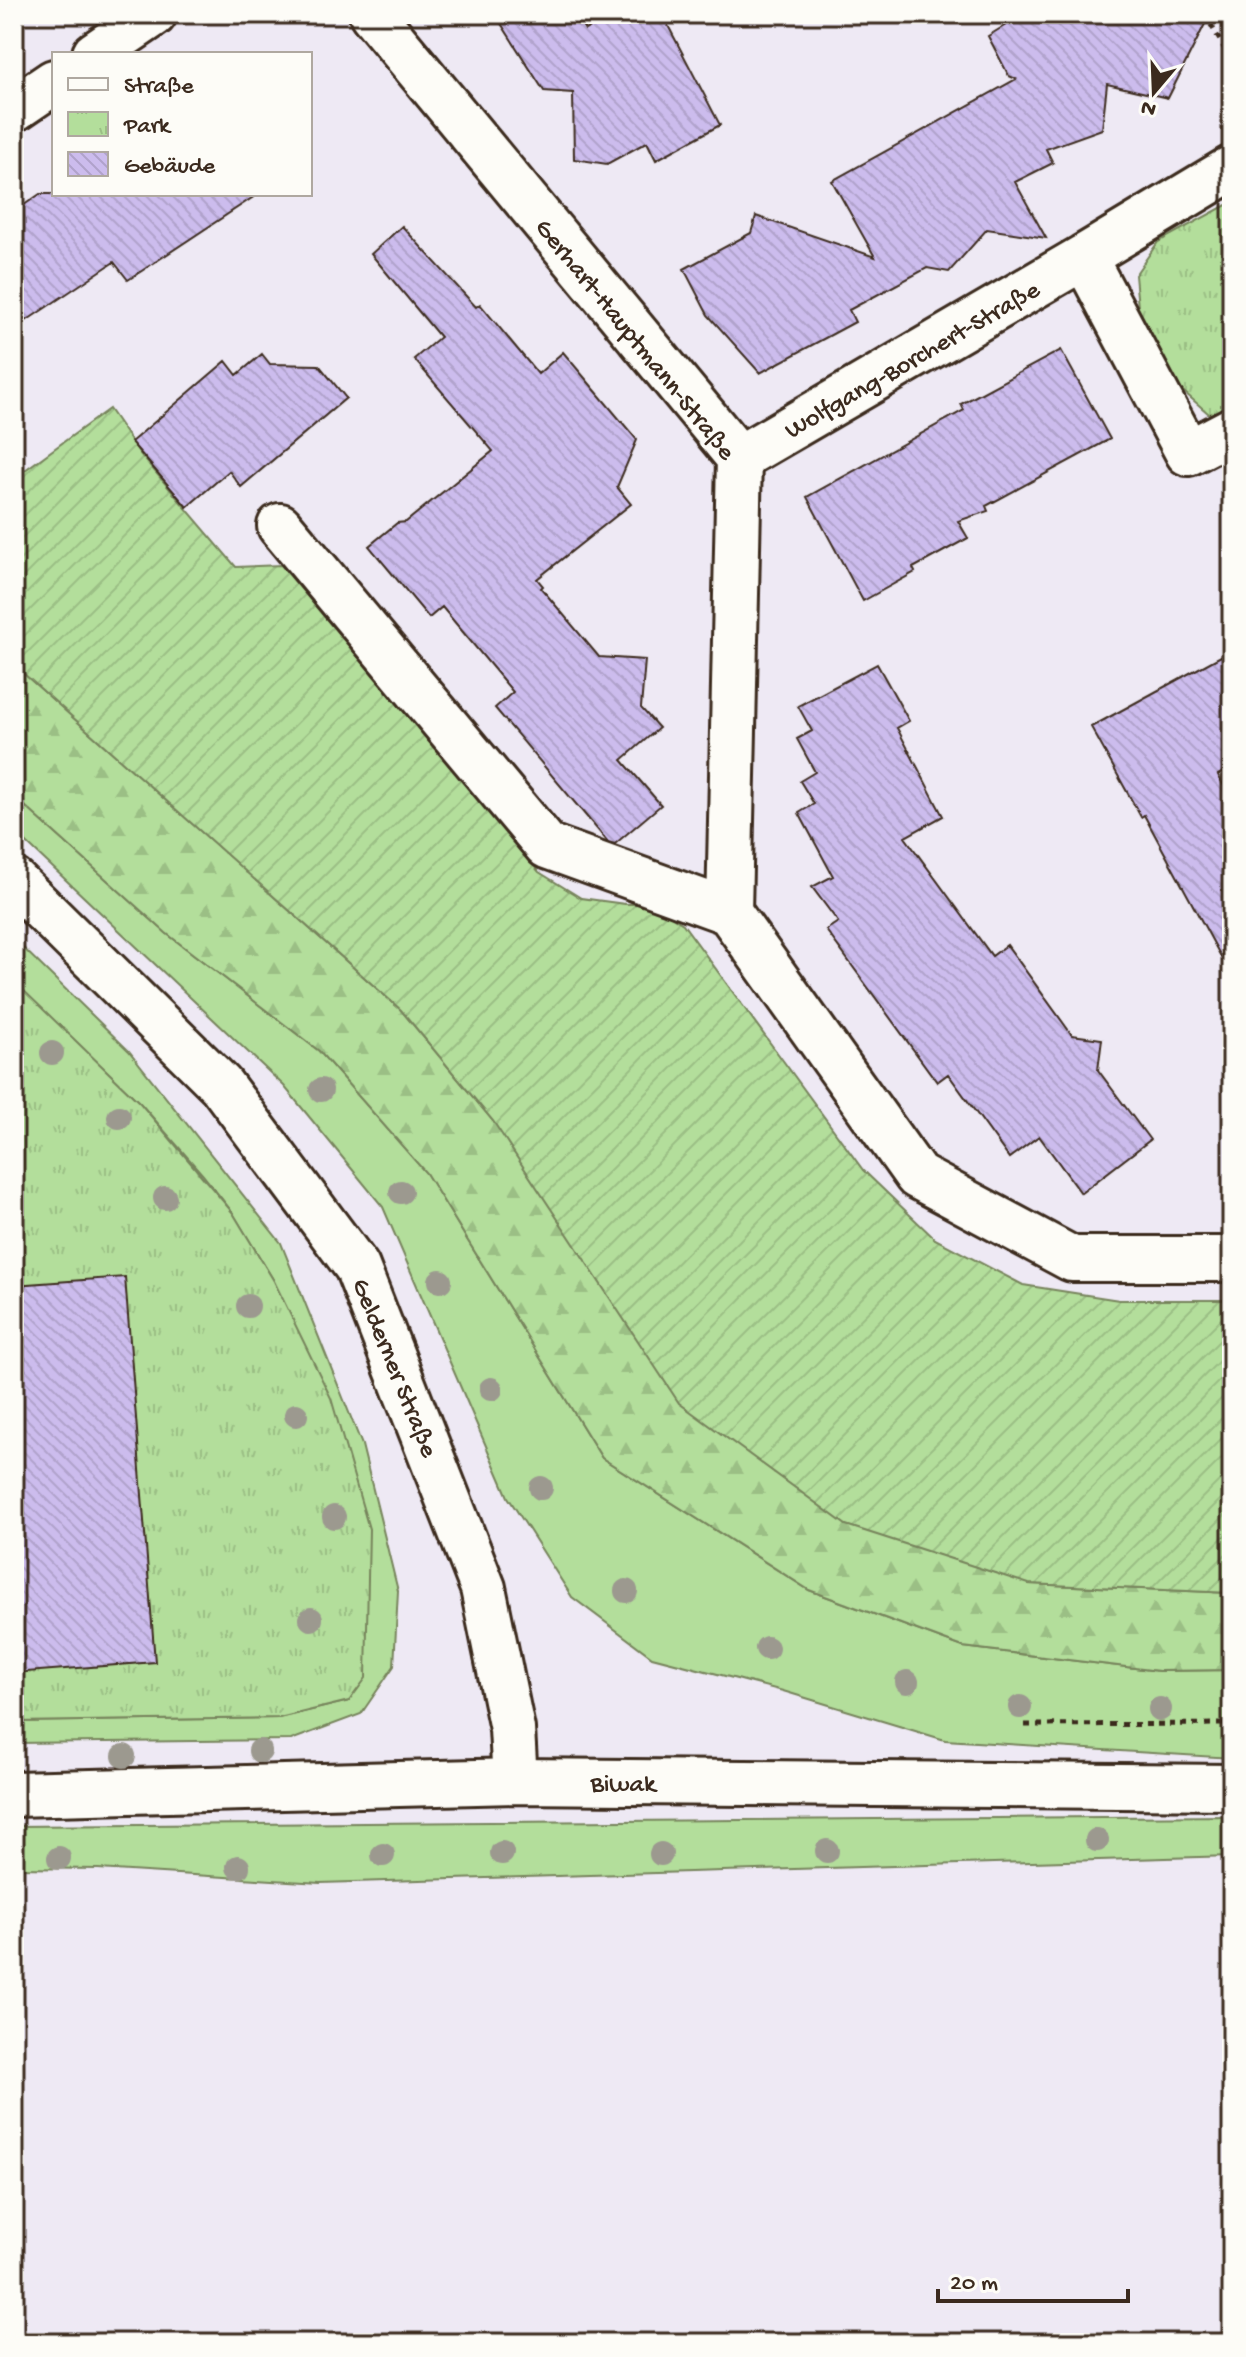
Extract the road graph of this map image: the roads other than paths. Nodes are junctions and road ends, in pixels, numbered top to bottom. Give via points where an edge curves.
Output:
1 (154, 14) edge
2 (372, 14) edge
3 (98, 52) edge
4 (52, 83) edge
5 (14, 109) edge
6 (1232, 168) edge
7 (1084, 257) junction
8 (1232, 430) edge
9 (739, 458) junction
10 (280, 526) dead end
11 (14, 881) edge
12 (729, 912) junction
13 (1232, 1259) edge
14 (515, 1781) junction
15 (1232, 1787) edge
16 (14, 1794) edge

1 - 3 street
2 - 9 street, Gerhart-Hauptmann-Straße
4 - 5 street
6 - 7 street, Wolfgang-Borchert-Straße
7 - 8 street via 1188,453
7 - 9 street, Wolfgang-Borchert-Straße
9 - 12 street, Gerhart-Hauptmann-Straße
10 - 12 street via 547,846
11 - 14 street, Gelderner Straße via 221,1085 357,1267 483,1588 512,1729
12 - 13 street via 917,1176 1072,1259
14 - 15 street, Biwak
14 - 16 street, Biwak

